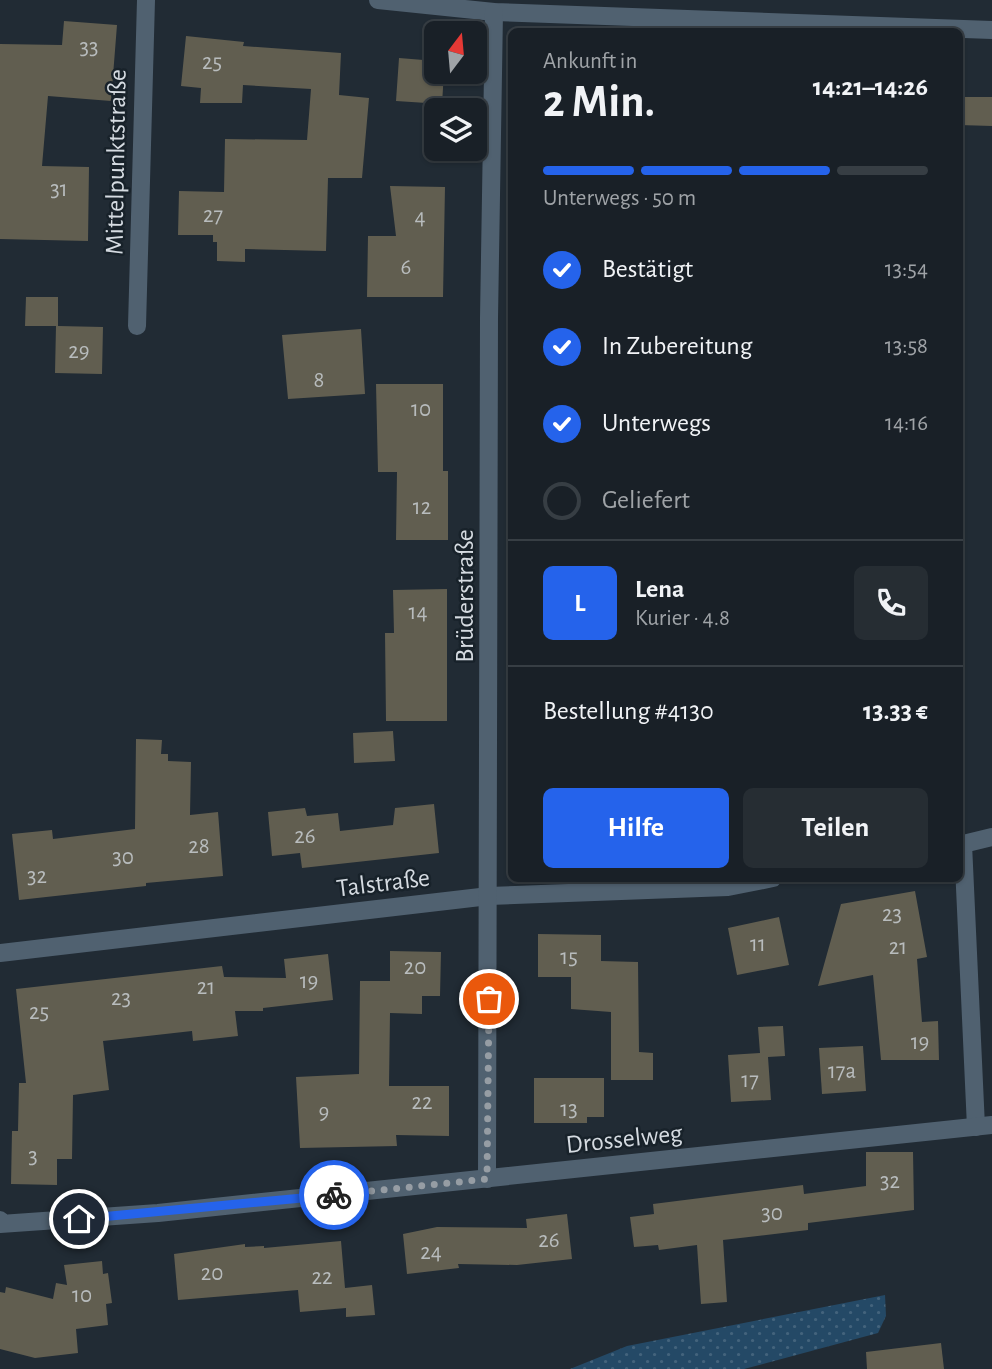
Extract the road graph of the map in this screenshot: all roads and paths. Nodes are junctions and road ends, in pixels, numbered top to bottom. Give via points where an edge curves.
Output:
1 (146, 0) edge
2 (378, 0) edge
3 (461, 4) edge
4 (494, 12) junction
5 (937, 28) edge
6 (963, 29) edge
7 (992, 30) edge
8 (137, 326) dead end
9 (992, 837) edge
10 (963, 844) edge
11 (963, 869) edge
12 (753, 882) edge
13 (489, 896) junction
14 (0, 953) edge
15 (984, 1126) edge
16 (487, 1179) junction
17 (0, 1220) edge

1 - 8 street, Mittelpunktstraße
2 - 3 street
3 - 4 street
4 - 5 street
4 - 13 street, Brüderstraße
6 - 7 street
9 - 10 street
11 - 15 street, Drosselweg
12 - 13 street, Talstraße via 729,887
13 - 14 street, Talstraße
13 - 16 street, Brüderstraße
15 - 16 street, Drosselweg
16 - 17 street, Drosselweg via 158,1213 0,1224

